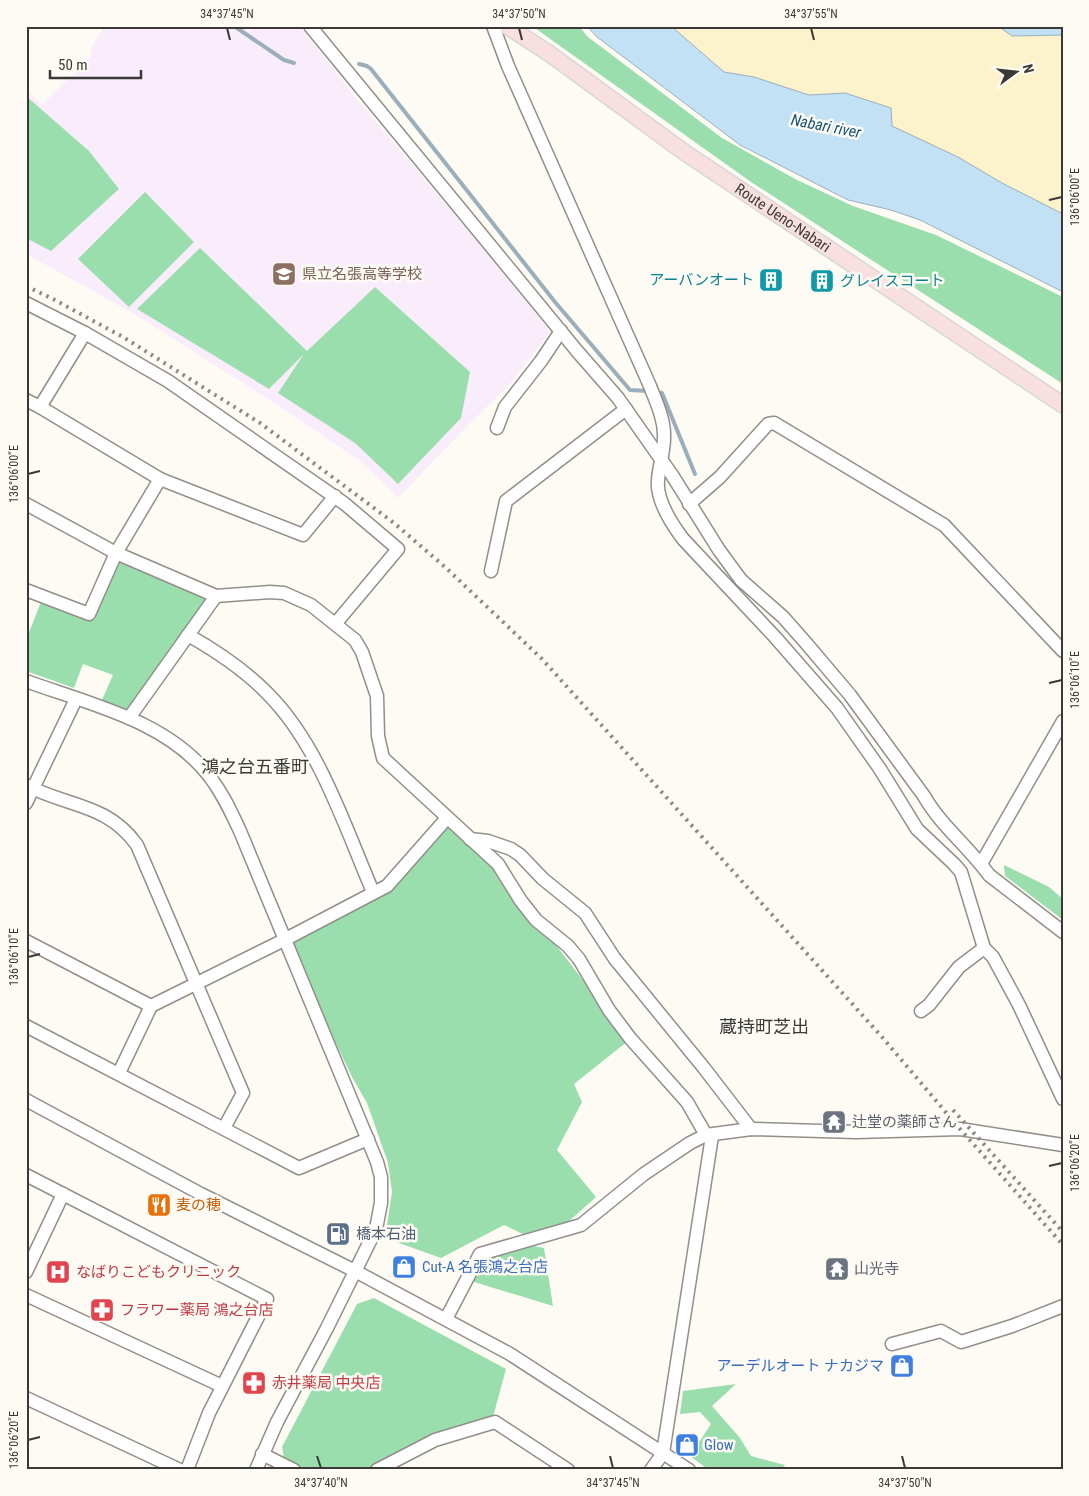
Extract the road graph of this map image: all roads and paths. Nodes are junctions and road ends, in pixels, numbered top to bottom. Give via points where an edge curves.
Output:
1 (310, 26) edge
2 (493, 26) edge
3 (507, 26) edge
4 (26, 303) edge
5 (561, 331) junction
6 (85, 333) junction
7 (26, 400) edge
8 (1063, 405) edge
9 (40, 407) junction
10 (626, 409) junction
11 (497, 428) dead end
12 (661, 458) junction
13 (160, 479) junction
14 (335, 496) junction
15 (26, 504) edge
16 (689, 504) junction
17 (116, 553) junction
18 (491, 571) dead end
19 (26, 590) edge
20 (216, 596) junction
21 (336, 623) junction
22 (188, 635) junction
23 (1063, 651) edge
24 (26, 681) edge
25 (76, 699) junction
26 (129, 718) junction
27 (1063, 721) edge
28 (30, 787) edge
29 (26, 803) edge
30 (448, 818) junction
31 (470, 839) junction
32 (981, 864) junction
33 (373, 892) junction
34 (1063, 932) edge
35 (284, 940) junction
36 (26, 941) edge
37 (984, 948) junction
38 (196, 983) junction
39 (151, 1006) junction
40 (921, 1011) dead end
41 (26, 1026) edge
42 (119, 1073) junction
43 (1063, 1099) edge
44 (26, 1100) edge
45 (224, 1128) junction
46 (751, 1129) junction
47 (709, 1136) junction
48 (368, 1138) junction
49 (1063, 1145) edge
50 (26, 1175) edge
51 (63, 1194) junction
52 (355, 1271) junction
53 (26, 1272) edge
54 (26, 1295) edge
55 (1063, 1306) edge
56 (446, 1319) junction
57 (892, 1344) dead end
58 (222, 1386) junction
59 (26, 1398) edge
60 (662, 1453) junction
61 (262, 1454) junction
62 (180, 1470) edge
63 (187, 1470) edge
64 (256, 1470) edge
65 (294, 1470) edge
66 (377, 1470) edge
67 (568, 1470) edge
68 (651, 1470) edge
69 (689, 1470) edge

1 - 5 street
2 - 12 street via 652,392 664,427
3 - 8 main road, Route Ueno-Nabari via 684,152
4 - 6 street
5 - 10 street
5 - 11 street via 505,407
6 - 9 street
6 - 14 street via 168,381
7 - 9 street
9 - 13 street
10 - 12 street
10 - 18 street via 506,501
12 - 16 street
12 - 37 street via 658,482 664,510 672,525 837,708 880,768 918,830 961,872
13 - 14 street via 303,536
13 - 17 street
14 - 21 street via 398,548
15 - 17 street
16 - 23 street via 720,477 768,424 774,423 944,525
16 - 32 street via 741,580 783,617 806,643 855,703 934,812
17 - 19 street via 89,614
17 - 20 street
20 - 21 street via 284,593 311,605
20 - 22 street
21 - 30 street via 359,646 374,682 383,758
22 - 26 street
22 - 33 street via 218,652 252,678 295,726 321,771
24 - 25 street
25 - 26 street
25 - 28 street
26 - 35 street via 178,744 210,777 229,808
27 - 32 street
28 - 29 street
28 - 38 street via 98,811 131,836 141,852
30 - 31 street
30 - 33 street via 386,886
31 - 46 street via 511,849 584,913 615,959
31 - 47 street via 498,864 536,920 579,959 609,1010 687,1102
32 - 34 street via 989,875
33 - 35 street
35 - 38 street
35 - 48 street
36 - 39 street
37 - 40 street via 959,967
37 - 43 street via 1019,1005
38 - 39 street
38 - 45 street via 243,1092
39 - 42 street
41 - 42 street
42 - 45 street
44 - 52 street via 201,1194
45 - 48 street via 299,1168
46 - 47 street
46 - 49 street via 856,1132 970,1130
47 - 56 street via 690,1143 644,1174 581,1225 480,1254
47 - 60 street
48 - 52 street via 381,1177 381,1203 376,1229
50 - 51 street
51 - 53 street
51 - 58 street via 267,1299
52 - 56 street
52 - 61 street
54 - 58 street
55 - 57 street via 961,1342 941,1331
56 - 60 street via 510,1354
58 - 63 street
59 - 62 street
60 - 68 street
60 - 69 street
61 - 64 street
61 - 65 street
66 - 67 street via 435,1440 495,1422

